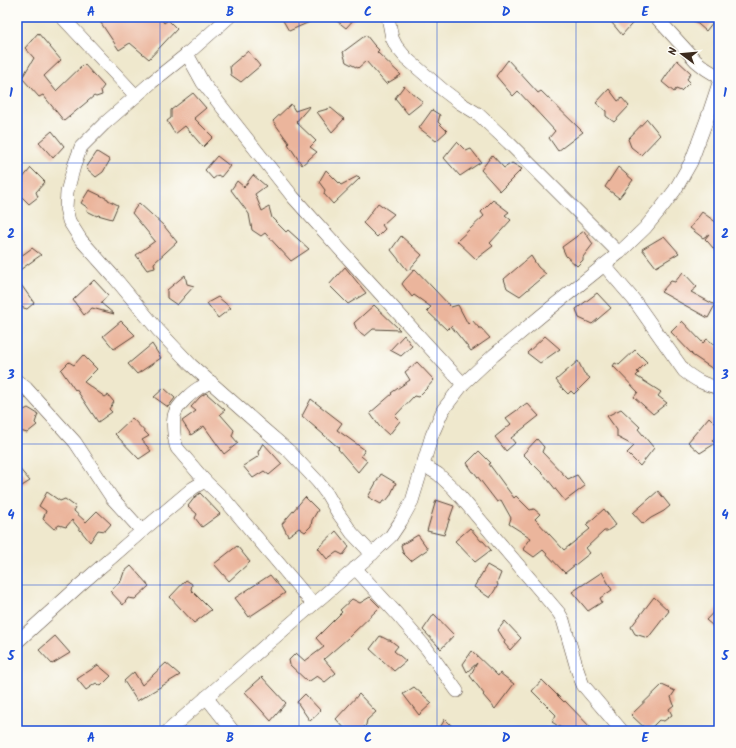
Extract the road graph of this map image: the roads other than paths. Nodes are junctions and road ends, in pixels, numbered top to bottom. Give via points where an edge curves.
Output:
1 (62, 17) edge
2 (229, 17) edge
3 (388, 17) edge
4 (656, 17) edge
5 (187, 54) junction
6 (719, 77) edge
7 (719, 83) edge
8 (136, 96) junction
9 (619, 253) junction
10 (604, 265) junction
11 (17, 382) edge
12 (211, 382) junction
13 (463, 384) junction
14 (719, 388) edge
15 (423, 465) junction
16 (205, 481) junction
17 (142, 531) junction
18 (372, 554) junction
19 (355, 568) junction
20 (313, 604) junction
21 (17, 642) edge
22 (457, 691) dead end
23 (206, 697) junction
24 (168, 731) edge
25 (233, 731) edge
26 (622, 731) edge

1 - 8 street
2 - 5 street
3 - 9 street via 392,38 406,58 443,90 478,114
4 - 6 street via 696,61
5 - 8 street
5 - 13 street via 203,83 293,197
7 - 9 street via 688,168 659,211
8 - 12 street via 81,147 67,192 67,215 81,240 158,330
9 - 10 street
10 - 13 street via 494,355
10 - 14 street via 634,300 684,371 702,383
11 - 17 street via 26,388 75,442 112,498
12 - 16 street via 200,387 179,406 174,418 174,442
12 - 18 street via 290,452 318,482 352,533
13 - 15 street via 444,410
15 - 18 street via 412,501 401,521 391,536
15 - 26 street via 453,488 559,613 583,685
16 - 17 street
16 - 20 street via 226,501
17 - 21 street
18 - 19 street
19 - 20 street
19 - 22 street via 427,649
20 - 23 street
23 - 24 street
23 - 25 street

